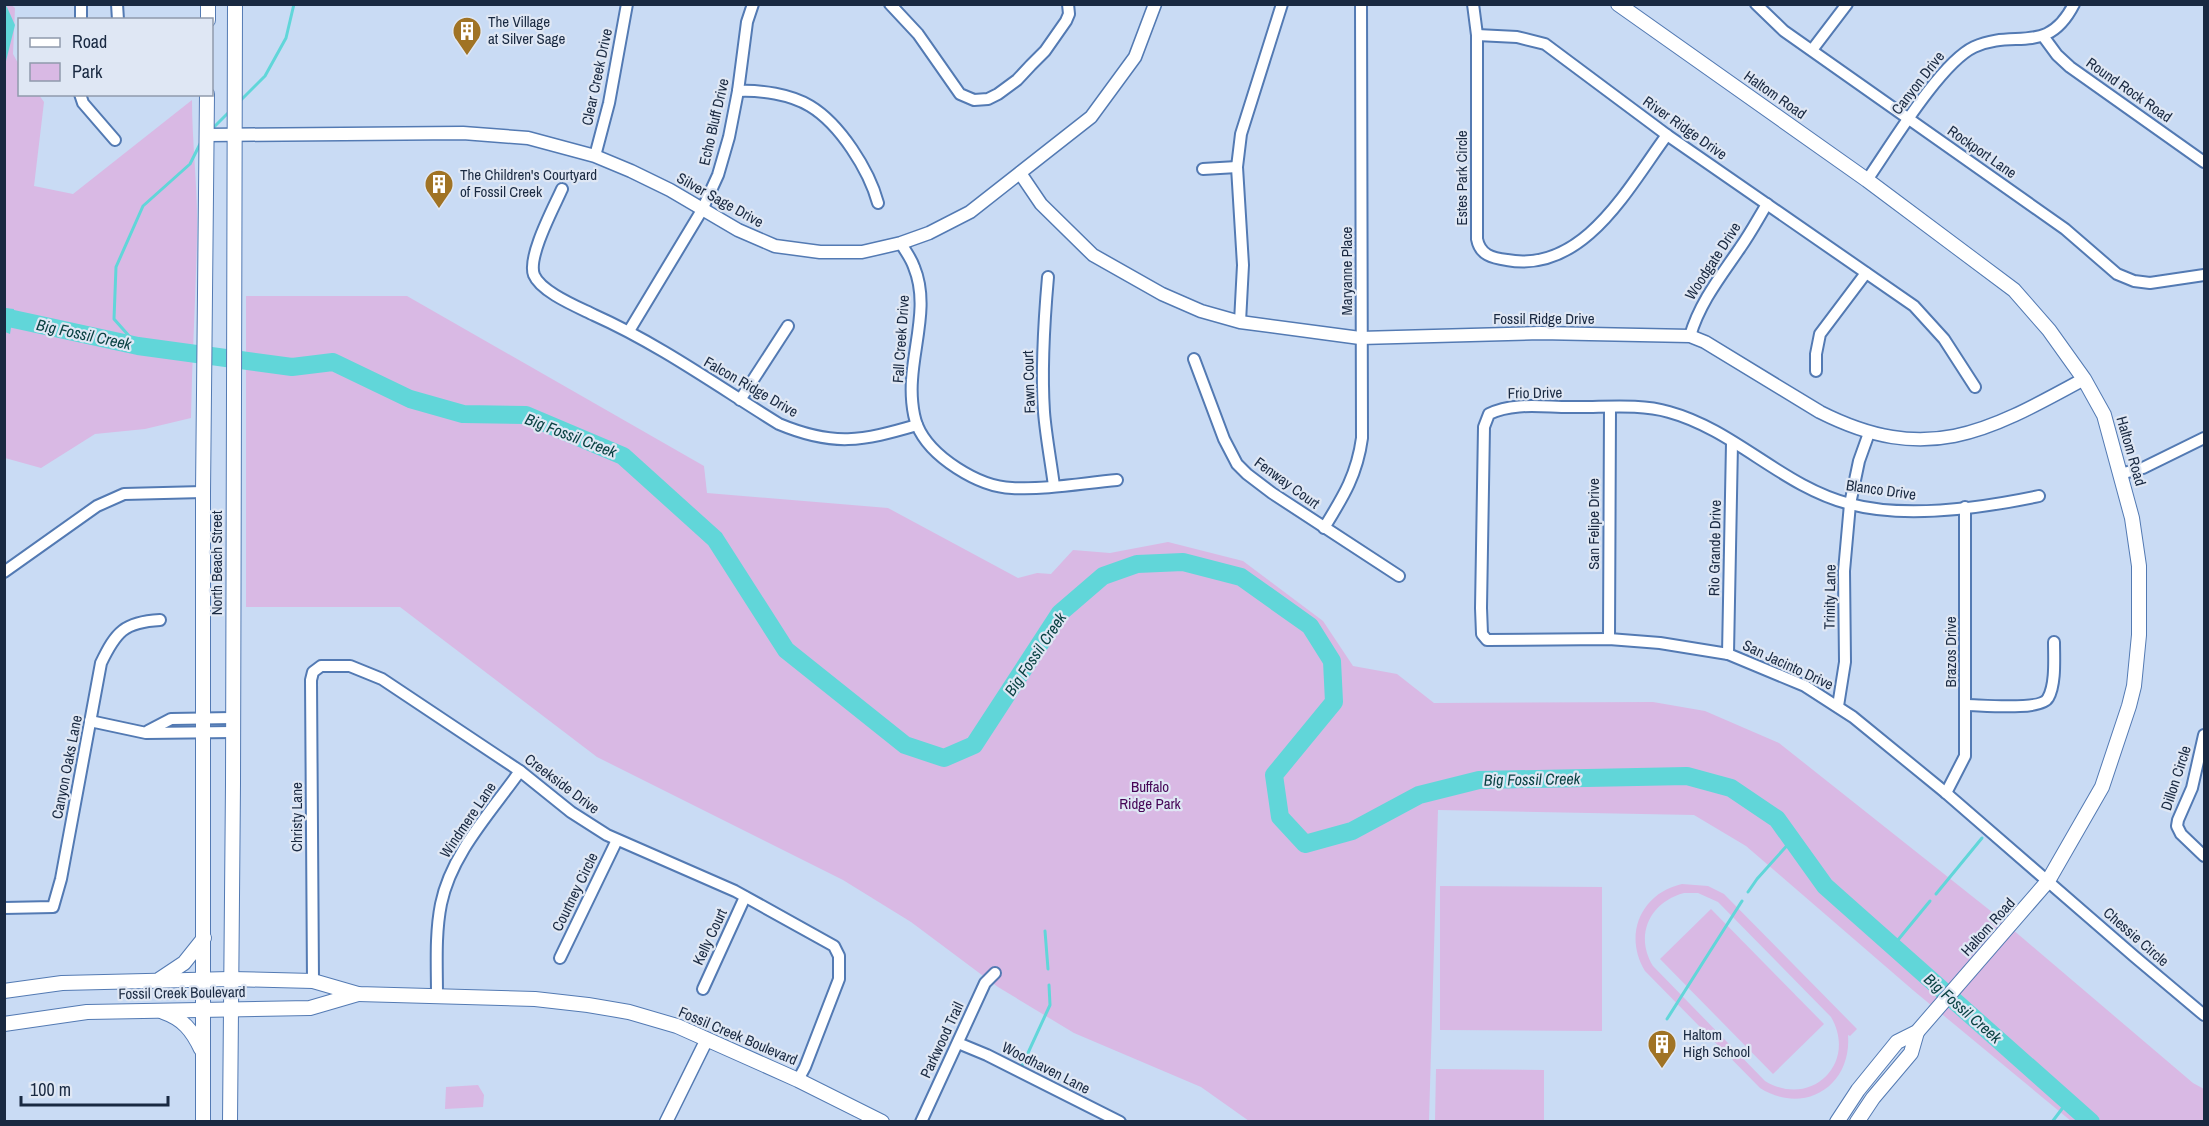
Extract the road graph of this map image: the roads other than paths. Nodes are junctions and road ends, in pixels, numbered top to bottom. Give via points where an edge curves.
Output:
1 (235, 4) edge
2 (627, 4) edge
3 (753, 4) edge
4 (890, 4) edge
5 (1068, 4) edge
6 (1155, 4) edge
7 (1282, 4) edge
8 (1362, 4) edge
9 (1473, 4) edge
10 (1618, 4) edge
11 (1756, 4) edge
12 (1847, 4) edge
13 (2074, 4) edge
14 (1477, 35) junction
15 (2043, 36) junction
16 (1812, 50) junction
17 (738, 91) junction
18 (81, 96) edge
19 (207, 96) edge
20 (1909, 119) junction
21 (207, 135) junction
22 (235, 135) junction
23 (1667, 135) junction
24 (115, 140) dead end
25 (595, 156) junction
26 (2205, 162) edge
27 (1238, 167) junction
28 (1203, 169) dead end
29 (1020, 173) junction
30 (1867, 180) junction
31 (562, 189) dead end
32 (878, 203) dead end
33 (1767, 204) junction
34 (702, 210) junction
35 (901, 243) junction
36 (1866, 273) junction
37 (2205, 275) edge
38 (1048, 277) dead end
39 (1240, 322) junction
40 (788, 326) dead end
41 (629, 331) junction
42 (1690, 336) junction
43 (1360, 338) junction
44 (1194, 359) dead end
45 (1816, 371) dead end
46 (2084, 379) junction
47 (1974, 387) dead end
48 (740, 400) junction
49 (1610, 408) junction
50 (917, 425) junction
51 (1869, 433) junction
52 (2205, 438) edge
53 (1732, 443) junction
54 (2120, 474) junction
55 (1117, 480) dead end
56 (1054, 486) junction
57 (203, 492) junction
58 (2039, 496) dead end
59 (1850, 504) junction
60 (1965, 507) junction
61 (1324, 528) junction
62 (4, 572) edge
63 (1399, 576) dead end
64 (160, 620) dead end
65 (1609, 639) junction
66 (1487, 640) joint
67 (2054, 642) dead end
68 (1728, 654) junction
69 (330, 665) joint
70 (1966, 705) junction
71 (1838, 706) junction
72 (203, 717) junction
73 (233, 718) junction
74 (90, 721) junction
75 (203, 732) junction
76 (233, 732) junction
77 (146, 733) junction
78 (2205, 735) edge
79 (520, 771) junction
80 (1946, 793) junction
81 (617, 840) junction
82 (2205, 856) edge
83 (2048, 881) junction
84 (745, 897) junction
85 (4, 908) edge
86 (204, 938) junction
87 (560, 958) dead end
88 (995, 973) dead end
89 (204, 978) junction
90 (230, 979) junction
91 (158, 980) junction
92 (313, 981) junction
93 (703, 989) dead end
94 (4, 991) edge
95 (358, 994) junction
96 (436, 996) junction
97 (203, 1009) junction
98 (230, 1009) junction
99 (158, 1010) junction
100 (2205, 1015) edge
101 (4, 1024) edge
102 (1917, 1032) junction
103 (706, 1039) junction
104 (958, 1043) junction
105 (202, 1053) junction
106 (798, 1080) junction
107 (203, 1122) edge
108 (230, 1122) edge
109 (666, 1122) edge
110 (882, 1122) edge
111 (921, 1122) edge
112 (1120, 1122) edge
113 (1837, 1122) edge
114 (1857, 1122) edge

1 - 22 main road, North Beach Street
2 - 25 street, Clear Creek Drive
3 - 17 street, Echo Bluff Drive
4 - 5 street via 918,34 960,94 974,100 998,94 1031,66 1066,21 1070,14
6 - 29 street, Silver Sage Drive via 1135,57 1091,117
7 - 27 street via 1241,134
8 - 43 street, Maryanne Place
9 - 14 street, Estes Park Circle
10 - 30 main road, Haltom Road
11 - 16 street, Rockport Lane via 1784,31
12 - 16 street
13 - 15 street via 2060,25
14 - 23 street, River Ridge Drive via 1517,37 1545,44
14 - 23 street, Estes Park Circle via 1477,239 1484,254 1520,261 1553,256 1572,247 1602,222
15 - 20 street, Canyon Drive via 1994,41 1965,51
15 - 26 street, Round Rock Road via 2070,67
16 - 20 street, Rockport Lane
17 - 32 street via 796,99 823,115 848,144 871,182
17 - 34 street, Echo Bluff Drive via 724,160
18 - 24 street
19 - 21 main road, North Beach Street
20 - 30 street, Canyon Drive
20 - 37 street, Rockport Lane via 2065,229 2117,274 2150,283
21 - 22 street, Silver Sage Drive
21 - 57 main road, North Beach Street
22 - 25 street, Silver Sage Drive via 463,133 528,138
22 - 73 main road, North Beach Street
23 - 33 street, River Ridge Drive
25 - 34 street, Silver Sage Drive via 660,185
27 - 28 street
27 - 39 street via 1243,265
29 - 35 street, Silver Sage Drive via 970,212
29 - 39 street, Fossil Ridge Drive via 1041,204 1093,255 1162,294
30 - 46 main road, Haltom Road via 2014,291 2049,330
31 - 41 street, Falcon Ridge Drive via 535,252 535,276 571,304
33 - 36 street, River Ridge Drive
33 - 42 street, Woodgate Drive via 1706,297
34 - 35 street, Silver Sage Drive via 753,237 793,249 862,252
34 - 41 street, Echo Bluff Drive
35 - 50 street, Fall Creek Drive via 914,266 921,301 912,383
36 - 45 street via 1820,334
36 - 47 street, River Ridge Drive via 1929,321
38 - 56 street, Fawn Court via 1042,374
39 - 43 street, Fossil Ridge Drive
40 - 48 street
41 - 48 street, Falcon Ridge Drive
42 - 43 street, Fossil Ridge Drive via 1540,333
42 - 51 street, Fossil Ridge Drive via 1820,412
43 - 61 street, Maryanne Place via 1359,457 1350,485
44 - 61 street, Fenway Court via 1224,439 1238,464
46 - 51 street, Fossil Ridge Drive via 1993,425 1954,437 1915,439
46 - 54 main road, Haltom Road via 2104,415
48 - 50 street, Falcon Ridge Drive via 779,424 823,439 876,437
49 - 53 street, Frio Drive via 1670,412
49 - 65 street, San Felipe Drive
49 - 66 street, Frio Drive via 1522,406 1489,414 1484,427 1481,608 1482,634
50 - 56 street, Fall Creek Drive via 948,462 979,480 1012,488
51 - 59 street, Trinity Lane
52 - 54 street via 2143,468
53 - 59 street, Blanco Drive via 1812,491
53 - 68 street, Rio Grande Drive
54 - 83 main road, Haltom Road via 2139,566 2134,686 2102,787
55 - 56 street, Fall Creek Drive
57 - 62 street via 124,494 98,506
57 - 72 main road, North Beach Street
58 - 60 street, Blanco Drive
59 - 60 street, Blanco Drive via 1903,511
59 - 71 street, Trinity Lane via 1844,571 1845,662
60 - 70 street, Brazos Drive
61 - 63 street, Fenway Court
64 - 74 street, Canyon Oaks Lane via 138,621 114,638 101,663
65 - 66 street, San Jacinto Drive
65 - 68 street, San Jacinto Drive
67 - 70 street via 2054,673 2044,702 2021,706
68 - 71 street, San Jacinto Drive via 1805,686
69 - 79 street, Creekside Drive via 362,669 382,679
69 - 92 street, Christy Lane via 313,672 311,680
70 - 80 street, Brazos Drive via 1965,756
71 - 80 street, San Jacinto Drive
72 - 73 street
72 - 75 main road, North Beach Street
72 - 77 street via 171,719
73 - 76 main road, North Beach Street
74 - 77 street
74 - 85 street, Canyon Oaks Lane via 53,906
75 - 76 street
75 - 77 street
75 - 86 main road, North Beach Street
76 - 90 main road, North Beach Street
78 - 82 street, Dillon Circle via 2192,788 2177,826
79 - 81 street, Creekside Drive via 571,812
79 - 96 street, Windmere Lane via 464,848 452,871 438,921
80 - 83 street, San Jacinto Drive
81 - 84 street, Creekside Drive
81 - 87 street, Courtney Circle
83 - 100 street, Chessie Circle
83 - 102 main road, Haltom Road
84 - 93 street, Kelly Court
84 - 106 street, Creekside Drive via 834,946 839,956 840,972
86 - 89 main road, North Beach Street
86 - 91 main road via 184,963
88 - 104 street, Parkwood Trail via 985,983
89 - 90 main road, Fossil Creek Boulevard
89 - 91 main road, Fossil Creek Boulevard
89 - 97 main road, North Beach Street
90 - 92 main road, Fossil Creek Boulevard
90 - 98 main road, North Beach Street
91 - 94 main road, Fossil Creek Boulevard via 62,983
92 - 95 main road, Fossil Creek Boulevard
95 - 96 main road, Fossil Creek Boulevard
95 - 98 main road, Fossil Creek Boulevard via 310,1008
96 - 103 main road, Fossil Creek Boulevard via 535,999 598,1007 677,1026
97 - 98 main road, Fossil Creek Boulevard
97 - 99 main road, Fossil Creek Boulevard
97 - 105 main road, North Beach Street
98 - 108 main road, North Beach Street
99 - 101 main road, Fossil Creek Boulevard via 87,1012
99 - 105 main road via 188,1026
102 - 113 main road, Haltom Road via 1897,1042
102 - 114 main road, Haltom Road via 1911,1053
103 - 106 main road, Fossil Creek Boulevard
103 - 109 street
104 - 111 street, Parkwood Trail
104 - 112 street, Woodhaven Lane
105 - 107 main road, North Beach Street
106 - 110 main road, Fossil Creek Boulevard

